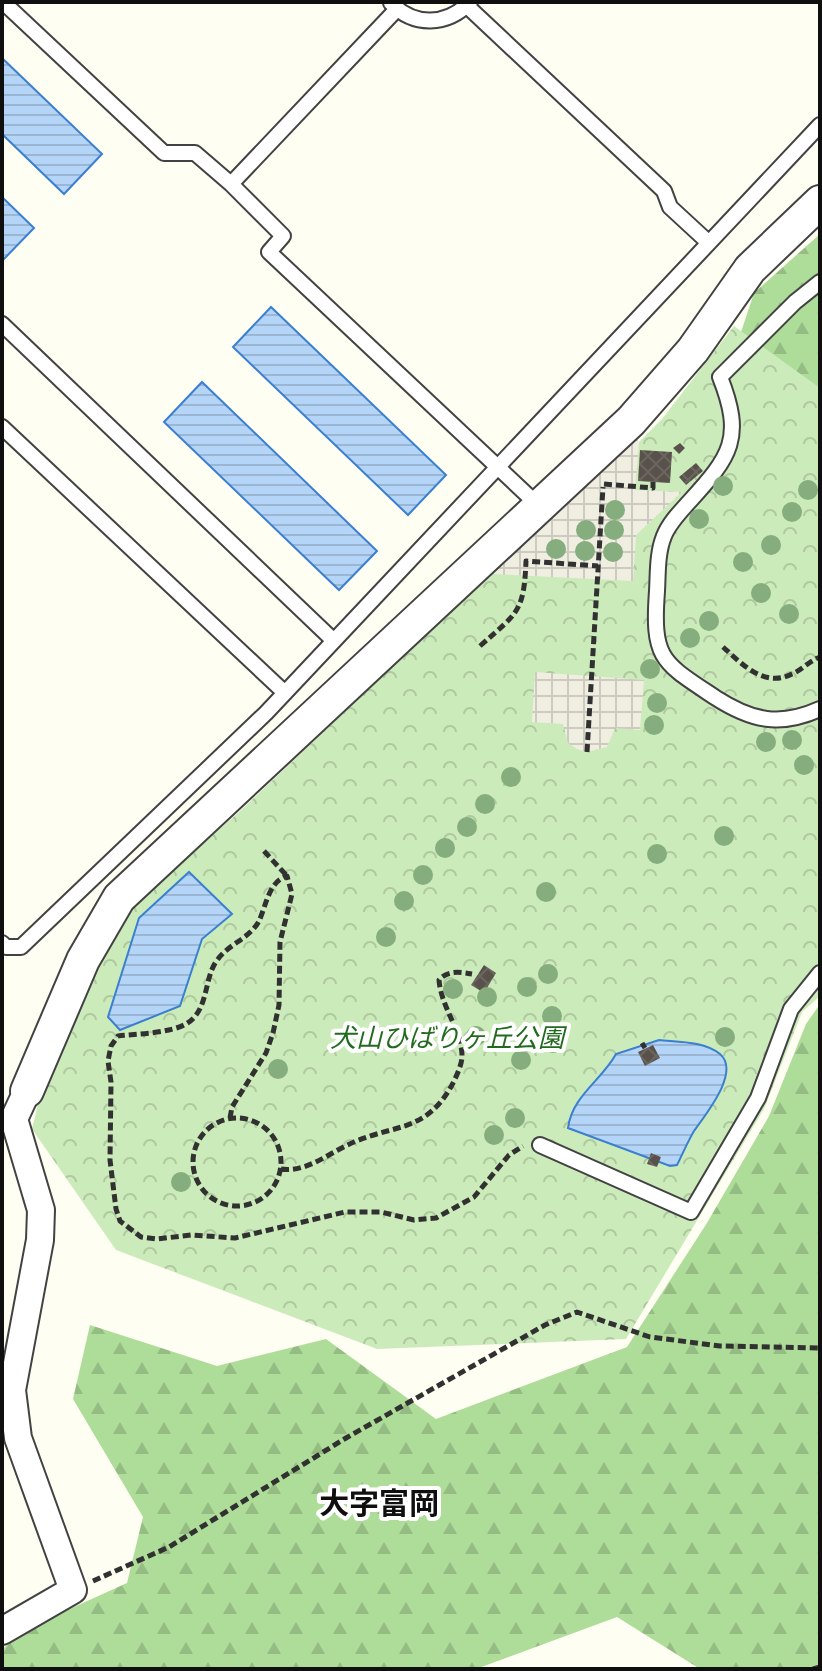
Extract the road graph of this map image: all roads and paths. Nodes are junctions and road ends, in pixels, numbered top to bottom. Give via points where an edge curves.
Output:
1 (3, 2) edge
2 (468, 4) edge
3 (394, 5) edge
4 (820, 125) edge
5 (231, 184) junction
6 (820, 202) edge
7 (709, 243) junction
8 (820, 282) edge
9 (2, 324) edge
10 (2, 427) edge
11 (497, 468) junction
12 (596, 472) junction
13 (653, 482) dead end
14 (539, 506) junction
15 (598, 566) junction
16 (334, 641) junction
17 (480, 646) dead end
18 (723, 647) dead end
19 (820, 657) edge
20 (285, 693) junction
21 (820, 709) edge
22 (587, 752) dead end
23 (264, 851) dead end
24 (287, 876) junction
25 (2, 943) edge
26 (820, 973) edge
27 (472, 974) dead end
28 (27, 1091) joint
29 (230, 1118) junction
30 (540, 1145) joint
31 (281, 1169) junction
32 (820, 1348) edge
33 (73, 1590) junction
34 (2, 1631) edge
35 (820, 1667) edge
36 (813, 1669) edge

1 - 5 lane via 164,153 195,153
2 - 3 lane via 434,22 419,20
2 - 7 lane via 664,191 670,207
3 - 5 lane
4 - 7 lane
5 - 11 lane via 283,236 269,252
6 - 12 street via 750,269
7 - 11 lane
8 - 21 lane via 720,377 734,424 728,452 664,536 655,620 656,642 672,668 739,712 782,721
9 - 16 lane
10 - 20 lane
11 - 14 lane
11 - 16 lane
12 - 13 path via 653,488
12 - 14 street
12 - 15 path
14 - 28 street via 119,898 83,960
15 - 17 path via 526,561 523,603
15 - 22 path
16 - 20 lane
18 - 19 path via 755,674 774,679
20 - 25 lane via 21,947
23 - 24 path
24 - 29 path via 292,894 280,942 273,1033
24 - 30 path via 271,891 257,925 217,959 196,1014 185,1025 118,1036 111,1046 110,1160 120,1221 141,1237 157,1239 235,1238 345,1212 436,1218 474,1197 509,1155 525,1145
26 - 30 lane via 791,1009 758,1098 691,1212
27 - 31 path via 457,971 439,980 462,1057 442,1103 414,1124 357,1141 301,1170
28 - 33 street via 14,1119 41,1210 40,1240 12,1390 18,1438
29 - 31 path via 245,1118 272,1134
29 - 31 path via 197,1142 193,1170 207,1194 218,1202 246,1206 272,1190
32 - 33 path via 720,1346 650,1337 577,1312 346,1438 169,1547
33 - 34 street
35 - 36 path

